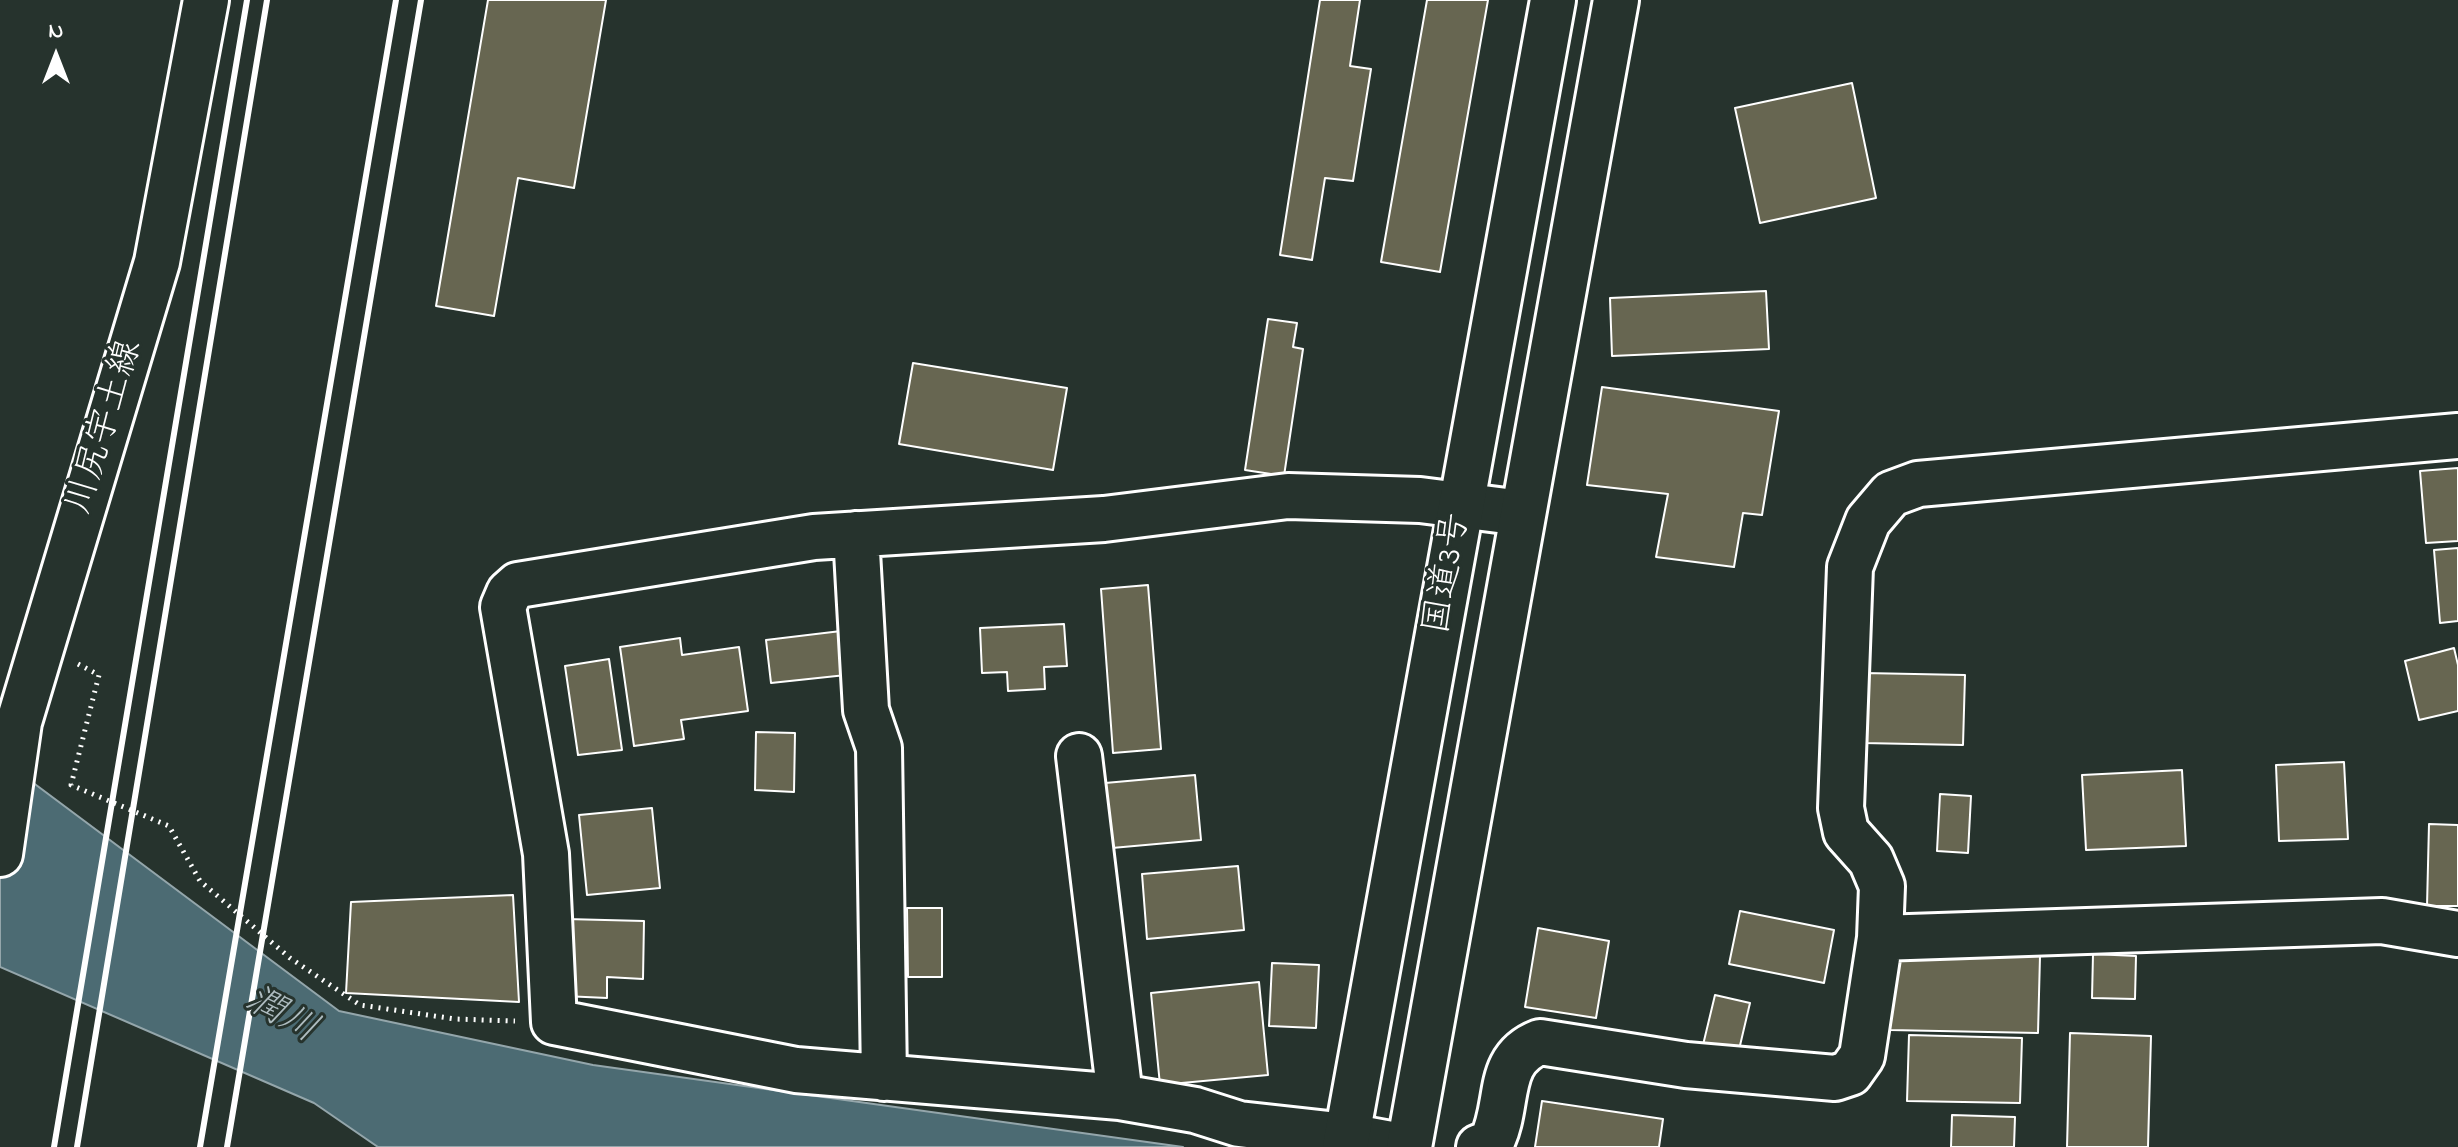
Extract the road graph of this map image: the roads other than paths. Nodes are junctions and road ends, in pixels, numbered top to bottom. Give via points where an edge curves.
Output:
1 (206, 0) edge
2 (1553, 0) edge
3 (1616, 0) edge
4 (2458, 436) edge
5 (1463, 505) junction
6 (1522, 513) junction
7 (856, 534) junction
8 (1079, 756) dead end
9 (0, 854) edge
10 (2458, 934) edge
11 (1880, 938) junction
12 (884, 1078) junction
13 (1120, 1097) junction
14 (1346, 1141) edge
15 (1408, 1147) edge
16 (1479, 1147) edge

1 - 9 main road, 川尻宇土線 via 157,262 19,722
2 - 5 main road, 国道3号
3 - 6 main road, 国道3号
4 - 11 main road via 1918,484 1891,494 1868,521 1850,567 1841,808 1846,832 1871,860 1882,886
5 - 6 main road
5 - 7 main road via 1288,496 1104,519
5 - 14 main road, 国道3号
6 - 15 main road, 国道3号
7 - 12 main road via 866,710 879,748
7 - 12 main road via 518,585 503,607 546,854 554,1022 796,1070
8 - 13 main road
10 - 11 main road via 2382,921
11 - 16 main road via 1862,1056 1850,1073 1835,1078 1686,1065 1540,1042 1520,1050 1511,1064 1497,1131 1491,1143
12 - 13 main road
13 - 14 main road
14 - 15 main road

